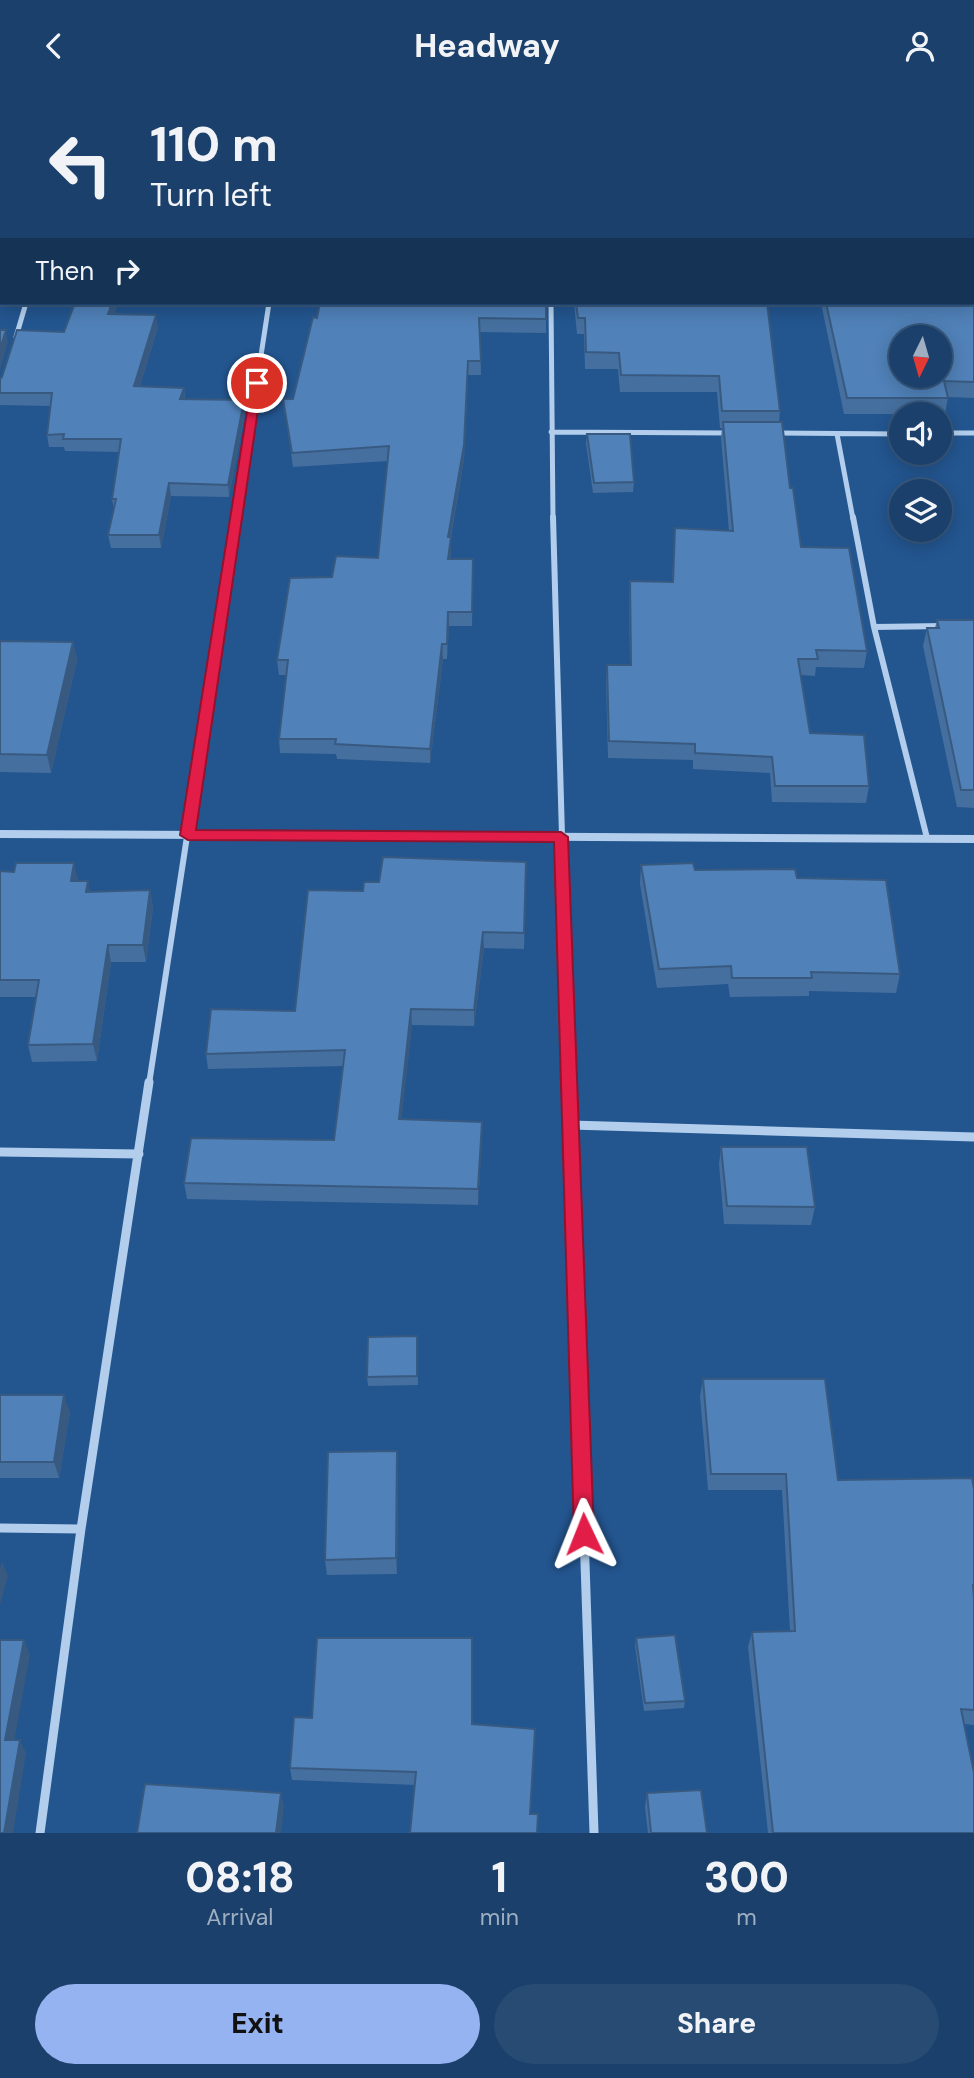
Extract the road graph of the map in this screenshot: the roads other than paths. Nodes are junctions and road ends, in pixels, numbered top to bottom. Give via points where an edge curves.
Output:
1 (25, 305) edge
2 (269, 305) edge
3 (551, 305) edge
4 (15, 339) edge
5 (551, 432) junction
6 (742, 433) edge
7 (769, 433) edge
8 (952, 433) edge
9 (974, 433) edge
10 (837, 434) junction
11 (889, 434) edge
12 (949, 626) edge
13 (874, 627) junction
14 (0, 834) edge
15 (188, 835) junction
16 (561, 837) junction
17 (927, 838) junction
18 (974, 839) edge
19 (571, 1125) junction
20 (974, 1137) edge
21 (0, 1151) edge
22 (139, 1154) junction
23 (0, 1528) edge
24 (81, 1529) junction
25 (40, 1833) edge
26 (594, 1833) edge

1 - 4 street
2 - 15 street
3 - 5 street
5 - 6 street
5 - 16 street
7 - 10 street
8 - 9 street
10 - 11 street
10 - 13 street
12 - 13 street
13 - 17 street
14 - 15 street
15 - 16 street
15 - 22 street
16 - 17 street
16 - 19 street
17 - 18 street
19 - 20 street
19 - 26 street
21 - 22 street
22 - 24 street
23 - 24 street
24 - 25 street

